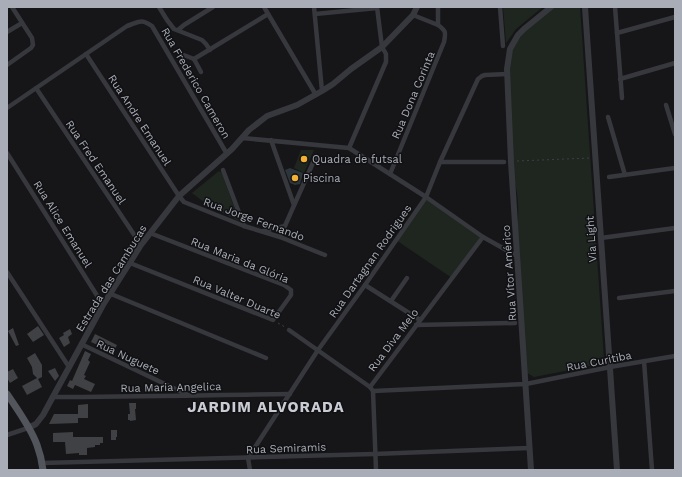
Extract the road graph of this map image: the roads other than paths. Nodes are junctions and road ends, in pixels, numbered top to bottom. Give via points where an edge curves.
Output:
1 (12, 7) edge
2 (160, 7) edge
3 (213, 7) edge
4 (264, 7) edge
5 (314, 7) edge
6 (417, 7) edge
7 (438, 7) edge
8 (500, 7) edge
9 (551, 7) edge
10 (585, 7) edge
11 (615, 7) edge
12 (377, 8) edge
13 (347, 9) edge
14 (268, 14) junction
15 (315, 14) junction
16 (413, 15) junction
17 (675, 17) edge
18 (22, 23) junction
19 (438, 25) junction
20 (178, 30) junction
21 (7, 32) edge
22 (617, 33) junction
23 (503, 46) dead end
24 (382, 47) junction
25 (210, 50) junction
26 (86, 54) junction
27 (181, 54) dead end
28 (194, 59) junction
29 (675, 63) edge
30 (7, 65) edge
31 (201, 72) dead end
32 (507, 74) junction
33 (620, 79) junction
34 (36, 88) junction
35 (322, 91) junction
36 (316, 95) junction
37 (622, 98) dead end
38 (666, 105) dead end
39 (7, 108) edge
40 (608, 117) dead end
41 (675, 134) edge
42 (242, 138) junction
43 (271, 140) junction
44 (349, 148) junction
45 (7, 153) edge
46 (227, 154) junction
47 (316, 156) dead end
48 (440, 162) junction
49 (504, 162) dead end
50 (675, 168) edge
51 (223, 170) dead end
52 (390, 174) junction
53 (624, 175) junction
54 (609, 177) dead end
55 (179, 196) junction
56 (426, 197) junction
57 (294, 205) junction
58 (244, 226) junction
59 (285, 226) junction
60 (675, 228) edge
61 (262, 232) junction
62 (150, 233) junction
63 (280, 238) junction
64 (483, 238) junction
65 (601, 238) junction
66 (141, 245) junction
67 (325, 255) dead end
68 (518, 256) junction
69 (130, 263) junction
70 (7, 272) edge
71 (407, 278) dead end
72 (365, 285) junction
73 (675, 291) edge
74 (110, 294) junction
75 (619, 298) dead end
76 (391, 301) junction
77 (103, 305) junction
78 (273, 320) joint
79 (420, 320) junction
80 (515, 322) dead end
81 (416, 325) junction
82 (289, 330) road end
83 (81, 344) junction
84 (318, 350) junction
85 (675, 356) edge
86 (266, 358) dead end
87 (644, 362) junction
88 (69, 367) junction
89 (610, 367) junction
90 (526, 384) junction
91 (371, 389) junction
92 (7, 394) edge
93 (290, 394) junction
94 (189, 396) junction
95 (52, 397) junction
96 (28, 428) junction
97 (7, 435) edge
98 (530, 448) junction
99 (374, 454) junction
100 (248, 458) junction
101 (42, 467) edge
102 (250, 470) edge
103 (376, 470) edge
104 (531, 470) edge
105 (617, 470) edge
106 (652, 470) edge

1 - 18 street
2 - 20 street via 174,29
3 - 20 street
4 - 14 street
5 - 15 street
6 - 16 street, Estrada das Cambucas
7 - 19 street, Rua Dona Corinta
8 - 23 street
9 - 32 street via 514,40 509,53
10 - 65 street, Via Light
11 - 22 street
12 - 13 street
12 - 24 street
13 - 15 street
14 - 25 street
14 - 36 street
15 - 35 street
16 - 19 street
16 - 24 street, Estrada das Cambucas
17 - 22 street
18 - 21 street
18 - 30 street via 32,38 33,45
19 - 52 street, Rua Dona Corinta via 444,29 444,42
20 - 25 street via 202,40
22 - 33 street
24 - 35 street, Estrada das Cambucas
24 - 44 street via 386,54 386,62
25 - 28 street
26 - 34 street, Rua Frederico Cameron
26 - 46 street, Rua Frederico Cameron via 127,26 145,21 152,26
26 - 55 street, Rua Andre Emanuel
27 - 28 street
28 - 31 street
29 - 33 street
32 - 48 street, Rua Dartagnan Rodrigues via 485,75 478,79
32 - 68 street, Rua Vítor Américo
33 - 37 street
34 - 39 street, Rua Frederico Cameron
34 - 66 street, Rua Fred Emanuel
35 - 36 street, Estrada das Cambucas
36 - 42 street, Estrada das Cambucas via 267,116
38 - 41 street
40 - 53 street
42 - 43 street
42 - 46 street, Estrada das Cambucas
43 - 44 street
43 - 57 street
44 - 52 street
45 - 77 street, Rua Alice Emanuel
46 - 55 street, Estrada das Cambucas
47 - 57 street
48 - 49 street
48 - 56 street, Rua Dartagnan Rodrigues
50 - 53 street
51 - 58 street
52 - 56 street
53 - 54 street
55 - 58 street, Rua Jorge Fernando via 184,202
55 - 62 street, Estrada das Cambucas
56 - 64 street
56 - 72 street, Rua Dartagnan Rodrigues
57 - 59 street
58 - 61 street, Rua Jorge Fernando
59 - 61 street
59 - 63 street
60 - 65 street
61 - 63 street, Rua Jorge Fernando
62 - 66 street, Estrada das Cambucas
62 - 78 street, Rua Maria da Glória via 288,287 291,295
63 - 67 street, Rua Jorge Fernando
64 - 68 street
64 - 79 street, Rua Diva Melo
65 - 89 street, Via Light
66 - 69 street, Estrada das Cambucas
68 - 90 street, Rua Vítor Américo
69 - 74 street, Estrada das Cambucas
69 - 78 street, Rua Valter Duarte
70 - 88 street
71 - 76 street
72 - 76 street
72 - 84 street, Rua Dartagnan Rodrigues
73 - 75 street
74 - 77 street, Estrada das Cambucas
74 - 86 street
76 - 79 street
77 - 83 street, Estrada das Cambucas
79 - 81 street, Rua Diva Melo
80 - 81 street
81 - 91 street, Rua Diva Melo
82 - 84 street, Rua Valter Duarte
83 - 88 street, Estrada das Cambucas
83 - 94 street, Rua Nuguete
84 - 91 street, Rua Valter Duarte
84 - 93 street, Rua Dartagnan Rodrigues
85 - 87 street, Rua Curitiba
87 - 89 street, Rua Curitiba
87 - 106 street
88 - 95 street, Estrada das Cambucas
89 - 90 street, Rua Curitiba
89 - 105 street, Via Light
90 - 91 street
90 - 98 street, Rua Vítor Américo
91 - 99 street
92 - 96 main road
93 - 94 street, Rua Maria Angelica
93 - 100 street, Rua Dartagnan Rodrigues
94 - 95 street, Rua Maria Angelica
95 - 96 street, Estrada das Cambucas via 39,421
96 - 97 street
96 - 101 main road via 37,445
98 - 99 street, Rua Semiramis
98 - 104 street, Rua Vítor Américo
99 - 100 street, Rua Semiramis
99 - 103 street
100 - 101 street, Rua Semiramis
100 - 102 street

